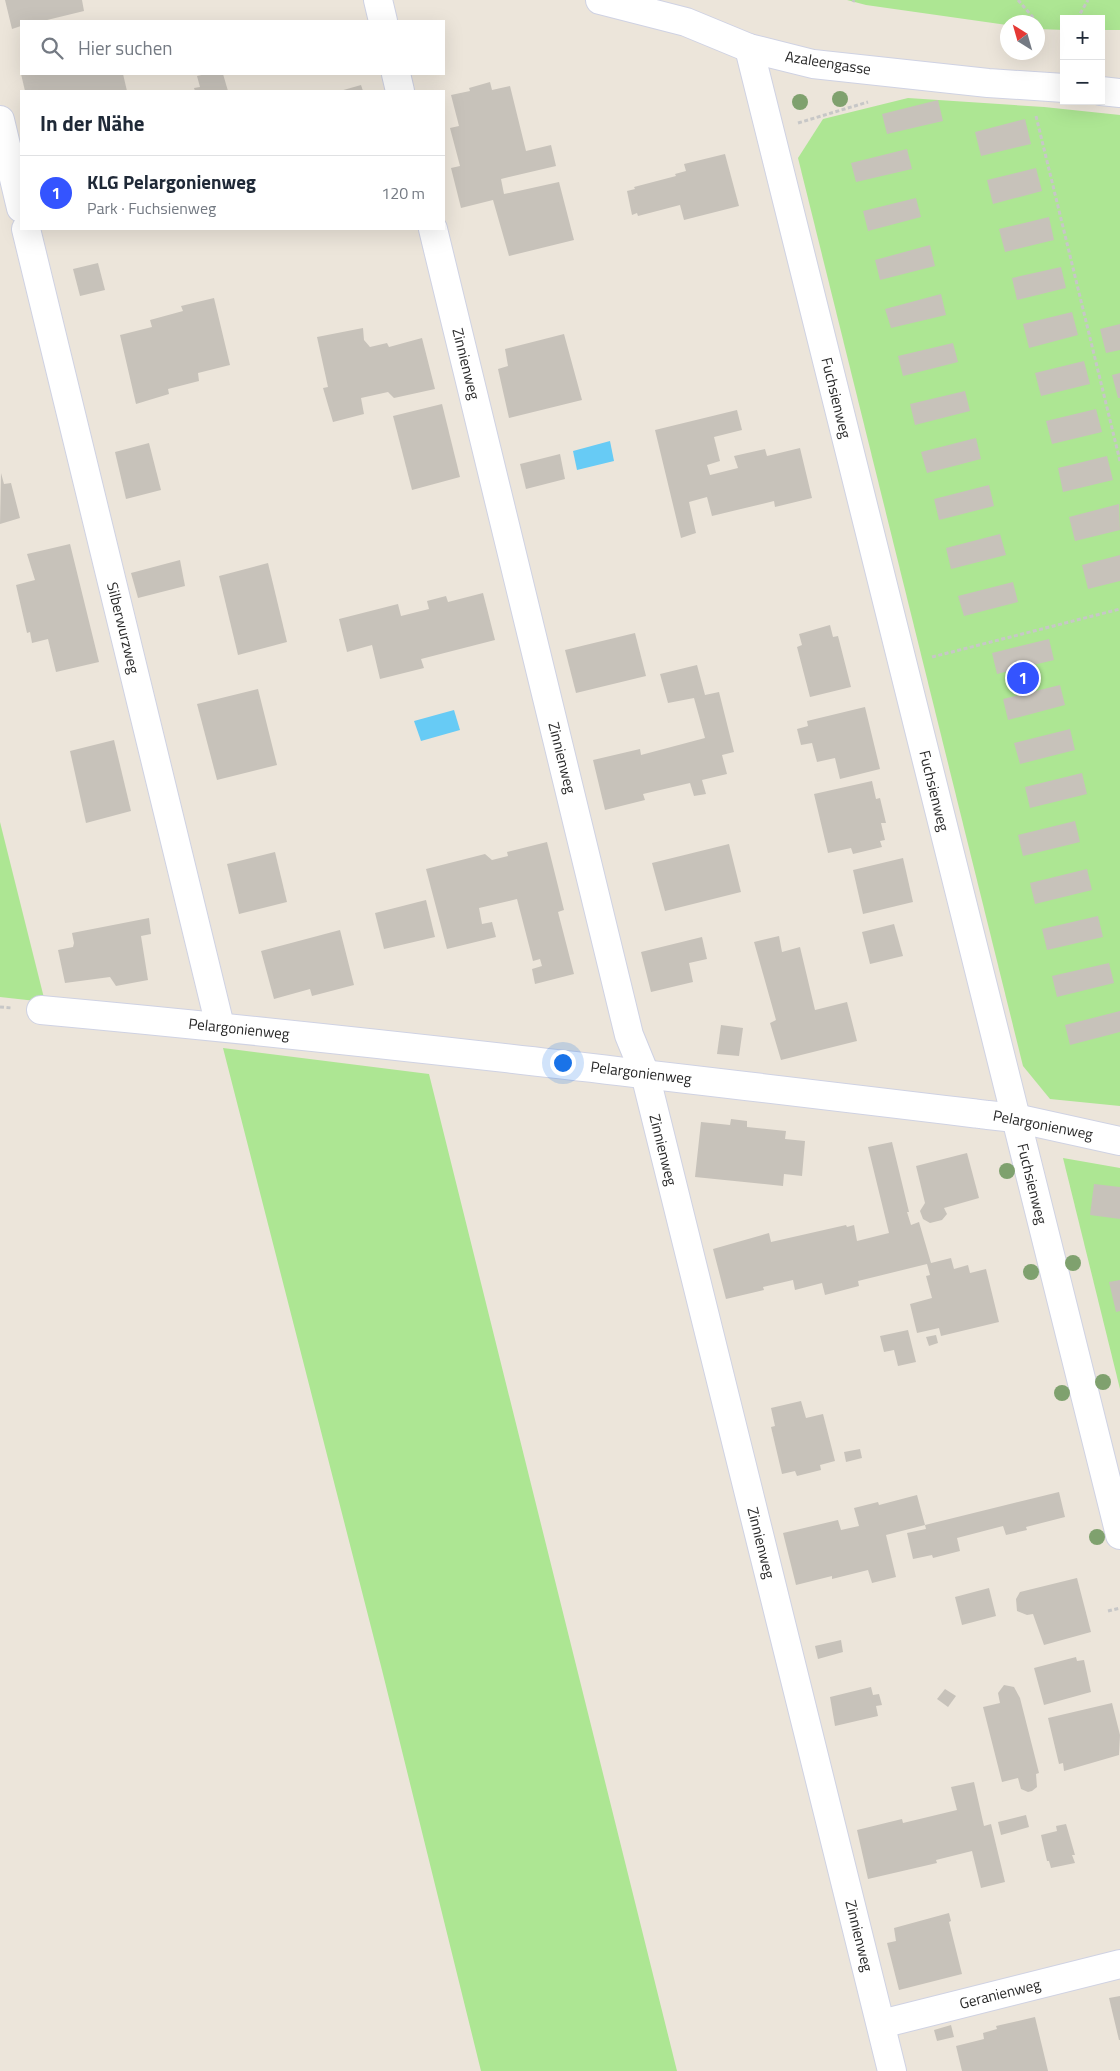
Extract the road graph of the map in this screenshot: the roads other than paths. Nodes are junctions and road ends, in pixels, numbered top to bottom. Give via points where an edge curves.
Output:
1 (378, 0) edge
2 (600, 0) edge
3 (383, 20) edge
4 (749, 48) junction
5 (396, 75) edge
6 (1060, 88) edge
7 (400, 90) edge
8 (1105, 91) edge
9 (1120, 93) edge
10 (0, 120) edge
11 (20, 204) edge
12 (26, 230) edge
13 (434, 230) edge
14 (41, 1010) dead end
15 (220, 1026) junction
16 (645, 1074) junction
17 (1015, 1118) junction
18 (1120, 1141) edge
19 (1120, 1535) edge
20 (1120, 1964) edge
21 (881, 2024) junction
22 (892, 2071) edge

1 - 3 street
2 - 4 street, Azaleengasse via 686,22
4 - 6 street, Azaleengasse via 813,64
4 - 17 street, Fuchsienweg
5 - 7 street
8 - 9 street
10 - 11 street
12 - 15 street, Silberwurzweg
13 - 16 street, Zinnienweg via 629,1035
14 - 15 street, Pelargonienweg
15 - 16 street, Pelargonienweg
16 - 17 street, Pelargonienweg
16 - 21 street, Zinnienweg
17 - 18 street, Pelargonienweg
17 - 19 street, Fuchsienweg
20 - 21 street, Geranienweg
21 - 22 street, Zinnienweg

